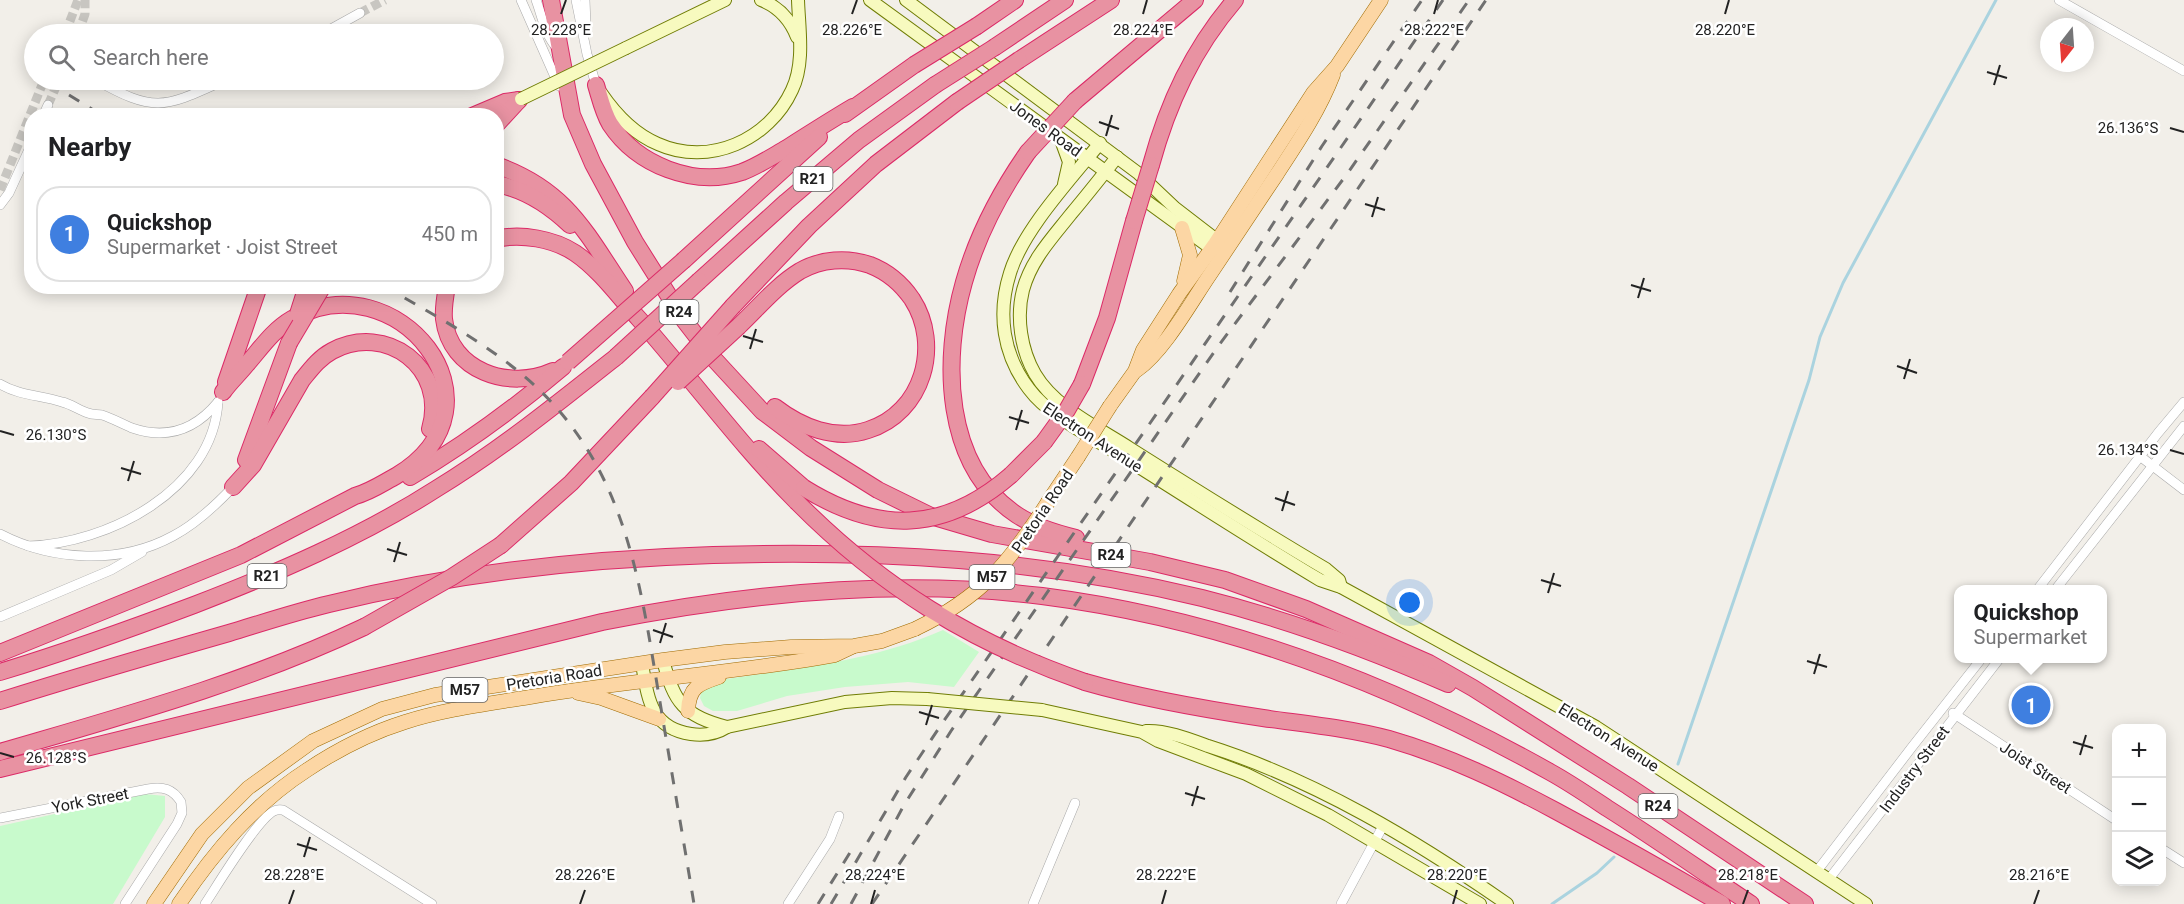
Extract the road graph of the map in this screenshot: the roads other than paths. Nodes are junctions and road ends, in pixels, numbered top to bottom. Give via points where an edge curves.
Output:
1 (536, 0) edge
2 (551, 0) edge
3 (732, 0) edge
4 (761, 0) edge
5 (798, 0) edge
6 (870, 0) edge
7 (906, 0) edge
8 (1006, 0) edge
9 (1015, 0) edge
10 (1065, 0) edge
11 (1111, 0) edge
12 (1195, 0) edge
13 (1235, 0) edge
14 (1381, 0) edge
15 (2059, 0) edge
16 (521, 1) edge
17 (583, 1) edge
18 (722, 2) edge
19 (360, 14) tunnel mouth
20 (992, 15) junction
21 (341, 24) edge
22 (800, 44) junction
23 (561, 51) junction
24 (2184, 71) edge
25 (596, 85) junction
26 (115, 90) edge
27 (202, 90) edge
28 (520, 99) junction
29 (48, 105) tunnel mouth
30 (853, 107) junction
31 (47, 108) edge
32 (491, 108) edge
33 (572, 115) junction
34 (504, 116) edge
35 (1060, 139) junction
36 (1100, 143) junction
37 (1117, 157) junction
38 (1087, 159) junction
39 (24, 160) edge
40 (504, 169) edge
41 (1105, 172) junction
42 (504, 186) edge
43 (1130, 191) junction
44 (1060, 193) junction
45 (1087, 194) junction
46 (0, 205) edge
47 (1182, 228) junction
48 (504, 238) edge
49 (1219, 249) junction
50 (606, 262) junction
51 (257, 294) edge
52 (304, 294) edge
53 (318, 294) edge
54 (446, 294) edge
55 (1179, 294) junction
56 (289, 343) junction
57 (665, 348) junction
58 (565, 365) junction
59 (1135, 371) junction
60 (729, 376) junction
61 (0, 384) edge
62 (221, 397) junction
63 (656, 398) junction
64 (2184, 402) edge
65 (2184, 426) edge
66 (2141, 457) junction
67 (2152, 465) junction
68 (233, 487) junction
69 (2184, 490) edge
70 (800, 495) junction
71 (355, 496) junction
72 (0, 528) edge
73 (0, 534) edge
74 (25, 545) junction
75 (152, 546) junction
76 (241, 555) junction
77 (1225, 580) junction
78 (2041, 585) edge
79 (2059, 585) edge
80 (1341, 587) junction
81 (0, 617) edge
82 (854, 646) junction
83 (0, 653) edge
84 (663, 660) junction
85 (1978, 663) edge
86 (1996, 663) edge
87 (642, 664) junction
88 (747, 668) junction
89 (0, 672) edge
90 (667, 678) junction
91 (645, 680) junction
92 (569, 691) junction
93 (0, 701) edge
94 (1944, 707) junction
95 (688, 711) junction
96 (1510, 712) junction
97 (1955, 715) junction
98 (658, 719) junction
99 (728, 727) junction
100 (1142, 732) junction
101 (0, 752) edge
102 (0, 769) edge
103 (1871, 799) junction
104 (1076, 803) dead end
105 (1884, 809) junction
106 (839, 816) dead end
107 (2112, 817) edge
108 (0, 818) edge
109 (1383, 826) junction
110 (1374, 842) junction
111 (2166, 852) edge
112 (2184, 863) edge
113 (1818, 871) junction
114 (1829, 879) junction
115 (125, 904) edge
116 (154, 904) edge
117 (179, 904) edge
118 (205, 904) edge
119 (432, 904) edge
120 (788, 904) edge
121 (1033, 904) edge
122 (1341, 904) edge
123 (1480, 904) edge
124 (1507, 904) edge
125 (1722, 904) edge
126 (1750, 904) edge
127 (1805, 904) edge
128 (1866, 904) edge

1 - 23 street via 551,42
2 - 23 highway
3 - 18 main road
4 - 22 main road via 785,15
5 - 22 main road
6 - 35 main road, Jones Road
7 - 36 main road, Jones Road
8 - 20 highway
9 - 20 highway
10 - 89 highway, R21, bridge via 859,140 616,357 513,437 436,490 367,529 236,589
11 - 63 highway, R21, bridge via 957,102 876,164 809,226 733,306
12 - 77 highway, bridge via 1075,101 1028,153 1002,193 977,244 956,315 952,346 954,402 960,435 972,464 989,490 1020,517 1041,528 1165,559
13 - 70 highway, bridge via 1204,42 1170,103 1104,328 1082,384 1044,442 980,499 933,518 870,518
14 - 49 main road, Pretoria Road / M57 via 1337,66 1299,141
15 - 24 street
16 - 33 street
17 - 25 street via 585,42
18 - 28 main road, bridge
19 - 21 street
20 - 30 highway, bridge
22 - 25 main road via 795,83 783,106 762,130 725,148 696,152 658,144 623,120
23 - 33 highway
25 - 30 highway via 610,123 637,154 665,169 704,176 744,171
26 - 27 street via 150,103 165,104
28 - 32 highway
28 - 34 highway
29 - 31 street
30 - 58 highway, bridge
33 - 60 highway, R24 via 593,165 635,242 684,320
35 - 38 main road, Jones Road
35 - 44 main road via 1069,162
36 - 37 main road, Jones Road
36 - 38 main road, Electron Avenue
37 - 41 main road, Electron Avenue
37 - 49 main road, Jones Road
38 - 41 main road, Jones Road
38 - 44 main road, Electron Avenue
39 - 46 street
40 - 50 highway via 544,188 560,201
41 - 43 main road, Jones Road
41 - 45 main road, Electron Avenue
42 - 50 highway via 518,190 560,215
43 - 45 main road via 1106,186
43 - 47 main road, Jones Road
44 - 80 main road, Electron Avenue via 1023,244 1006,287 1005,339 1029,390 1053,412 1170,488 1320,580
45 - 80 main road, Electron Avenue via 1040,252 1022,292 1021,330 1035,374 1067,407 1326,569
47 - 49 main road, Jones Road
47 - 55 main road via 1190,260
48 - 57 highway via 536,239 575,253
49 - 55 main road, Pretoria Road / M57
49 - 59 main road, Pretoria Road / M57 via 1166,338
50 - 57 highway, R24
51 - 62 highway
52 - 56 highway, bridge
53 - 56 highway, bridge
54 - 58 highway via 444,321 448,333 453,345 476,368 508,380 541,376
55 - 59 main road, Pretoria Road / M57 via 1143,350
56 - 68 highway via 260,426
57 - 70 highway, R24 via 766,471
58 - 76 highway via 519,405 425,468 280,543
59 - 82 main road, Pretoria Road / M57, bridge via 1021,544 990,580 939,618 882,641
60 - 63 highway, bridge via 810,428 838,434 868,430 907,403 919,384 927,337 920,313 906,290 890,275 851,261 826,261 800,272 779,288
60 - 77 highway, R24 via 762,411 811,447 878,490 931,516 992,534 1150,562
61 - 62 street via 162,434 186,429 205,417
62 - 71 highway via 275,330 310,310 333,306 368,309 411,330 432,353 444,380 445,406 439,430 412,465
62 - 74 street via 207,447 165,497 131,518 72,541
63 - 101 highway, bridge via 572,483 501,545 452,578 364,627 226,683
64 - 66 street
65 - 67 street
66 - 67 street
66 - 78 street
67 - 69 street
67 - 79 street
68 - 71 highway via 253,465 312,367 343,347 385,345 405,353 424,372 433,395 432,420 417,451
68 - 75 street via 209,511
70 - 125 highway, R24, bridge via 853,555 882,578 933,612 1018,657 1129,694 1348,730 1418,748 1512,788
71 - 76 highway
72 - 74 street
73 - 74 street
74 - 75 street via 81,556 121,554
75 - 81 street via 111,570
76 - 83 highway
77 - 96 highway, R24 via 1306,609 1419,658
80 - 113 main road, Electron Avenue via 1587,722
82 - 84 main road, Pretoria Road / M57 via 791,647
82 - 88 main road, Pretoria Road / M57 via 835,655
84 - 87 main road, Pretoria Road / M57
84 - 90 main road
85 - 94 street, Industry Street
86 - 97 street, Industry Street
87 - 91 main road
87 - 116 main road, Pretoria Road / M57 via 416,699 382,709 332,732 292,754 248,788 202,834
88 - 90 main road, Pretoria Road / M57
88 - 95 main road via 698,684 691,693
90 - 91 main road, Pretoria Road / M57
90 - 95 main road
91 - 92 main road, Pretoria Road / M57
91 - 98 main road via 650,705
92 - 98 main road
92 - 117 main road, Pretoria Road / M57 via 456,710 405,722 361,739 287,784 248,818 219,848
93 - 96 highway via 329,604 399,589 563,564 764,553 928,557 1127,581 1266,615 1345,642
94 - 97 street, Joist Street
94 - 103 street, Industry Street
95 - 99 main road
96 - 127 highway, R24
97 - 105 street, Industry Street
97 - 107 street, Joist Street
98 - 99 main road via 678,731 696,735
99 - 100 main road, bridge via 845,702 892,698 1042,711
100 - 109 main road via 1179,736 1271,768
100 - 110 main road via 1290,794
102 - 126 highway via 665,609 804,593 941,589 994,592 1080,602 1213,631 1357,679 1476,732 1554,774
103 - 105 street
103 - 113 street, Industry Street
104 - 121 street
105 - 114 street, Industry Street
106 - 120 street via 830,839
108 - 115 street, York Street via 157,787 169,790 182,807 180,819
109 - 110 street
109 - 124 main road
110 - 122 street
110 - 123 main road
111 - 112 street
113 - 114 main road, Electron Avenue
114 - 128 main road, Electron Avenue
118 - 119 street via 253,833 271,812 283,810

